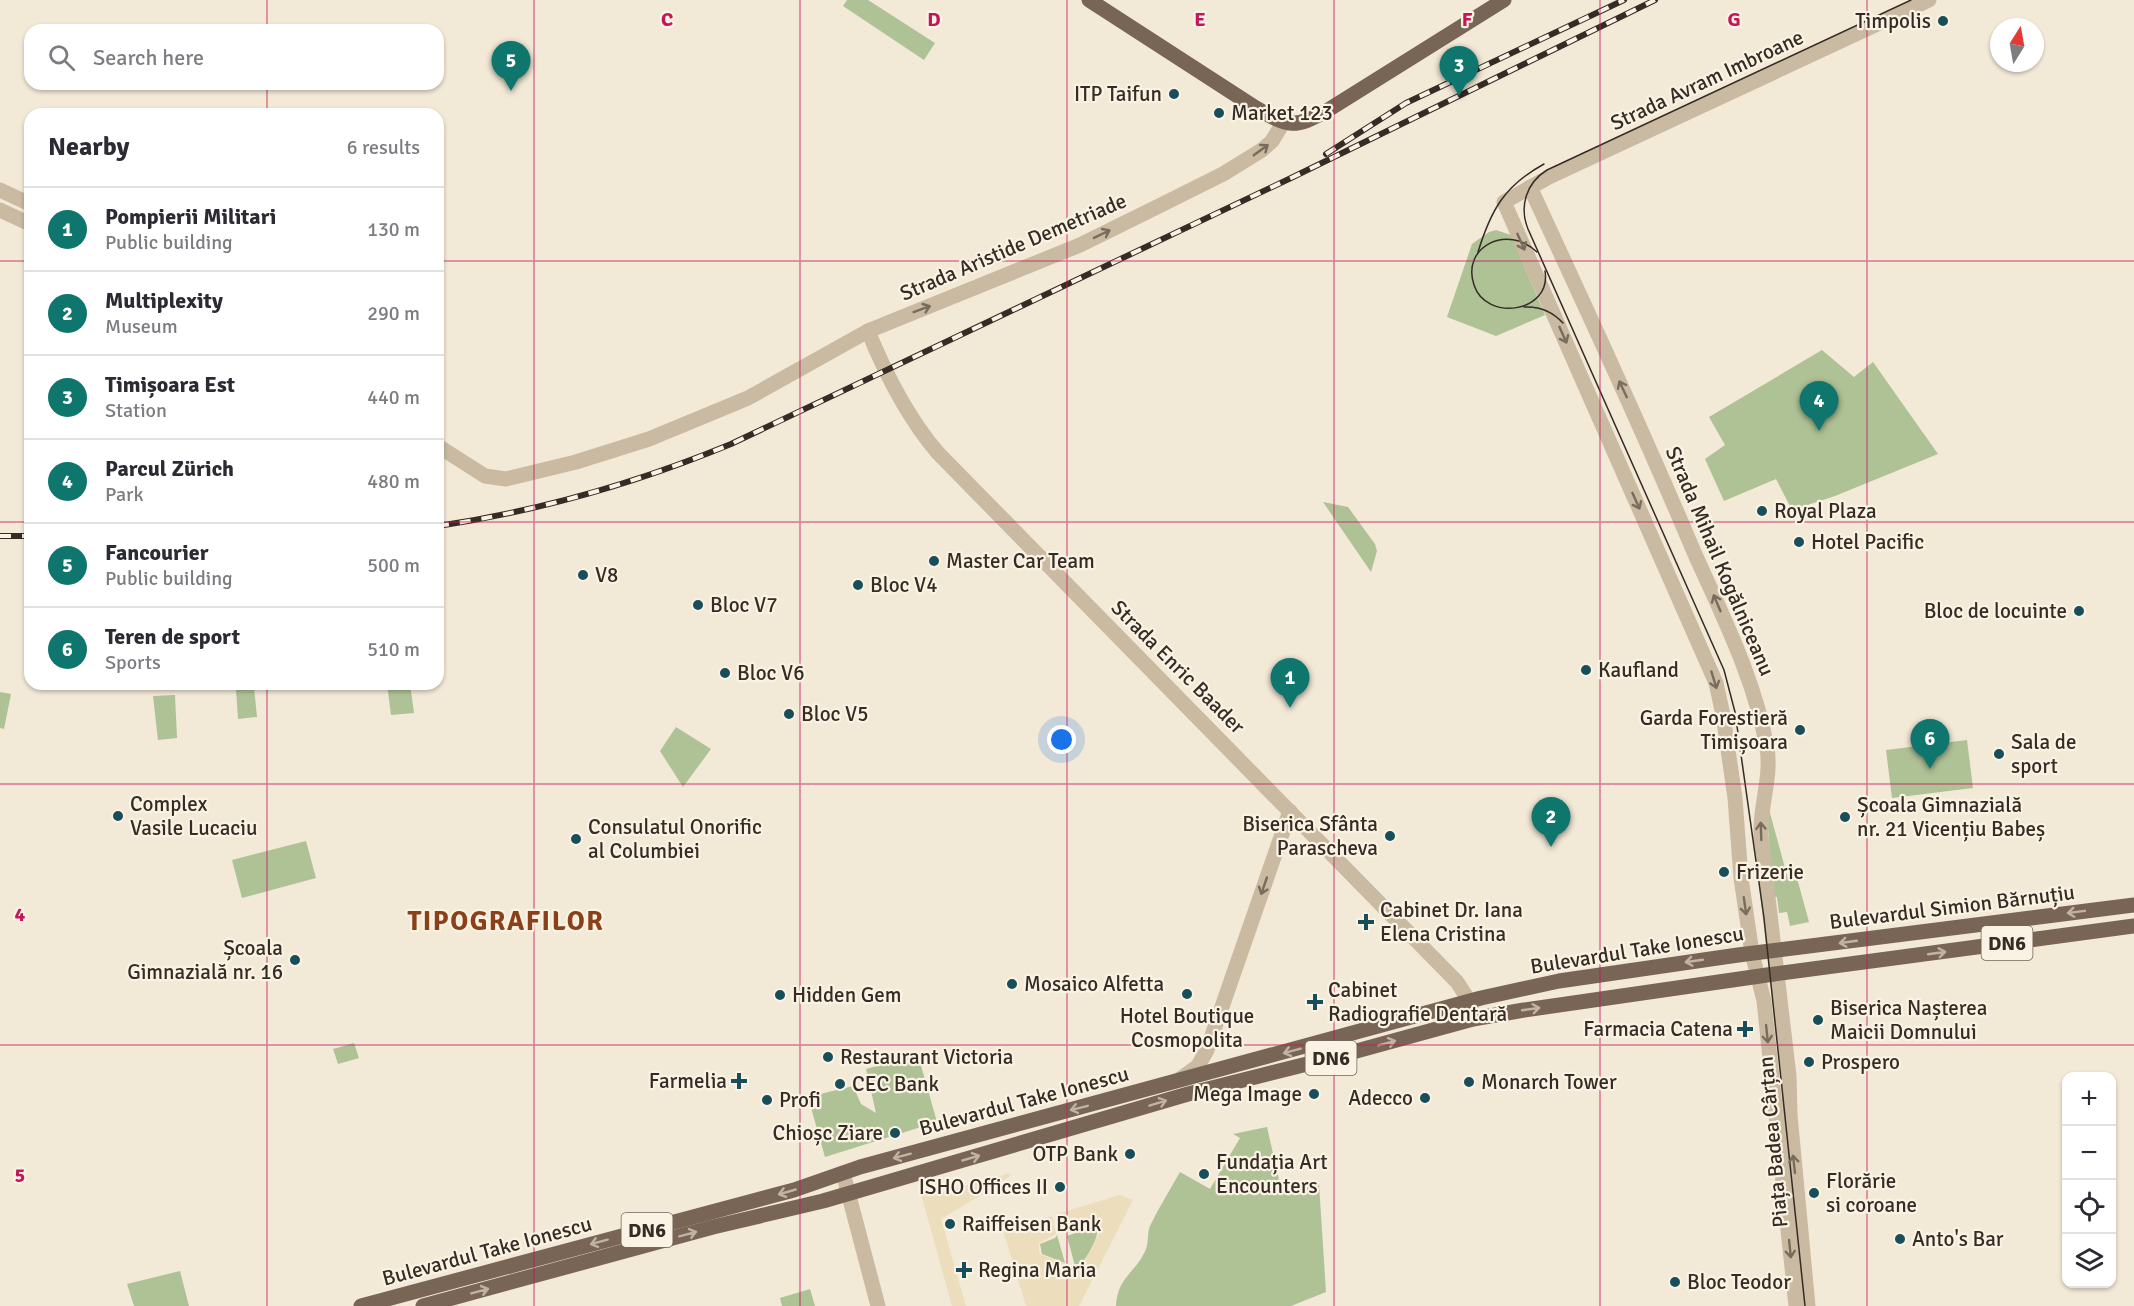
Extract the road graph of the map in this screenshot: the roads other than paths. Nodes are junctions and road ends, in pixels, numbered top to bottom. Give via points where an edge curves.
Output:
1 (1089, 0) edge
2 (1504, 0) edge
3 (1929, 0) edge
4 (1284, 123) junction
5 (1530, 186) junction
6 (0, 190) edge
7 (24, 201) edge
8 (0, 210) edge
9 (24, 221) edge
10 (868, 332) junction
11 (444, 450) edge
12 (1290, 811) junction
13 (2134, 905) edge
14 (2134, 926) edge
15 (1775, 951) junction
16 (1752, 953) junction
17 (1778, 974) junction
18 (1758, 977) junction
19 (1470, 1002) junction
20 (1473, 1019) junction
21 (1176, 1081) junction
22 (843, 1173) junction
23 (848, 1194) junction
24 (362, 1306) edge
25 (423, 1306) edge
26 (878, 1306) edge
27 (1796, 1306) edge
28 (1808, 1306) edge

1 - 4 main road
2 - 4 main road via 1311,120
3 - 5 street, Strada Avram Imbroane
10 -> 4 street, Strada Aristide Demetriade via 1058,254 1223,174 1262,150
15 -> 5 street, Strada Mihail Kogălniceanu via 1760,832 1768,758 1757,707 1647,442
5 -> 16 street, Strada Avram Imbroane via 1504,202 1713,676 1735,798
6 - 7 street
8 - 9 street
10 - 11 street, Strada Aristide Demetriade via 766,388 678,428 593,457 506,479 485,476
10 - 12 street, Strada Enric Baader via 885,371 938,453
12 - 19 street, Strada Enric Baader via 1457,982
12 -> 21 street via 1207,1050 1195,1069
13 -> 15 main road, Bulevardul Simion Bărnuțiu / DN6
17 -> 14 main road, Bulevardul Simion Bărnuțiu / DN6
15 - 16 main road, Bulevardul Take Ionescu / DN6
15 - 17 street, Strada Mihail Kogălniceanu
16 - 18 street
16 -> 19 main road, Bulevardul Take Ionescu / DN6 via 1559,981
17 - 18 main road, Bulevardul Simion Bărnuțiu / DN6
28 -> 17 street, Piața Badea Cârțan
20 -> 18 main road, Bulevardul Take Ionescu / DN6
18 -> 27 street, Piața Badea Cârțan via 1764,1002
19 - 20 street, Strada Enric Baader
19 -> 21 main road, Bulevardul Take Ionescu / DN6
23 -> 20 main road, Bulevardul Take Ionescu / DN6 via 1188,1094
21 -> 22 main road, Bulevardul Take Ionescu / DN6
22 - 23 street
22 -> 24 main road, Bulevardul Take Ionescu / DN6 via 794,1190
25 -> 23 main road, Bulevardul Take Ionescu / DN6
23 - 26 street

